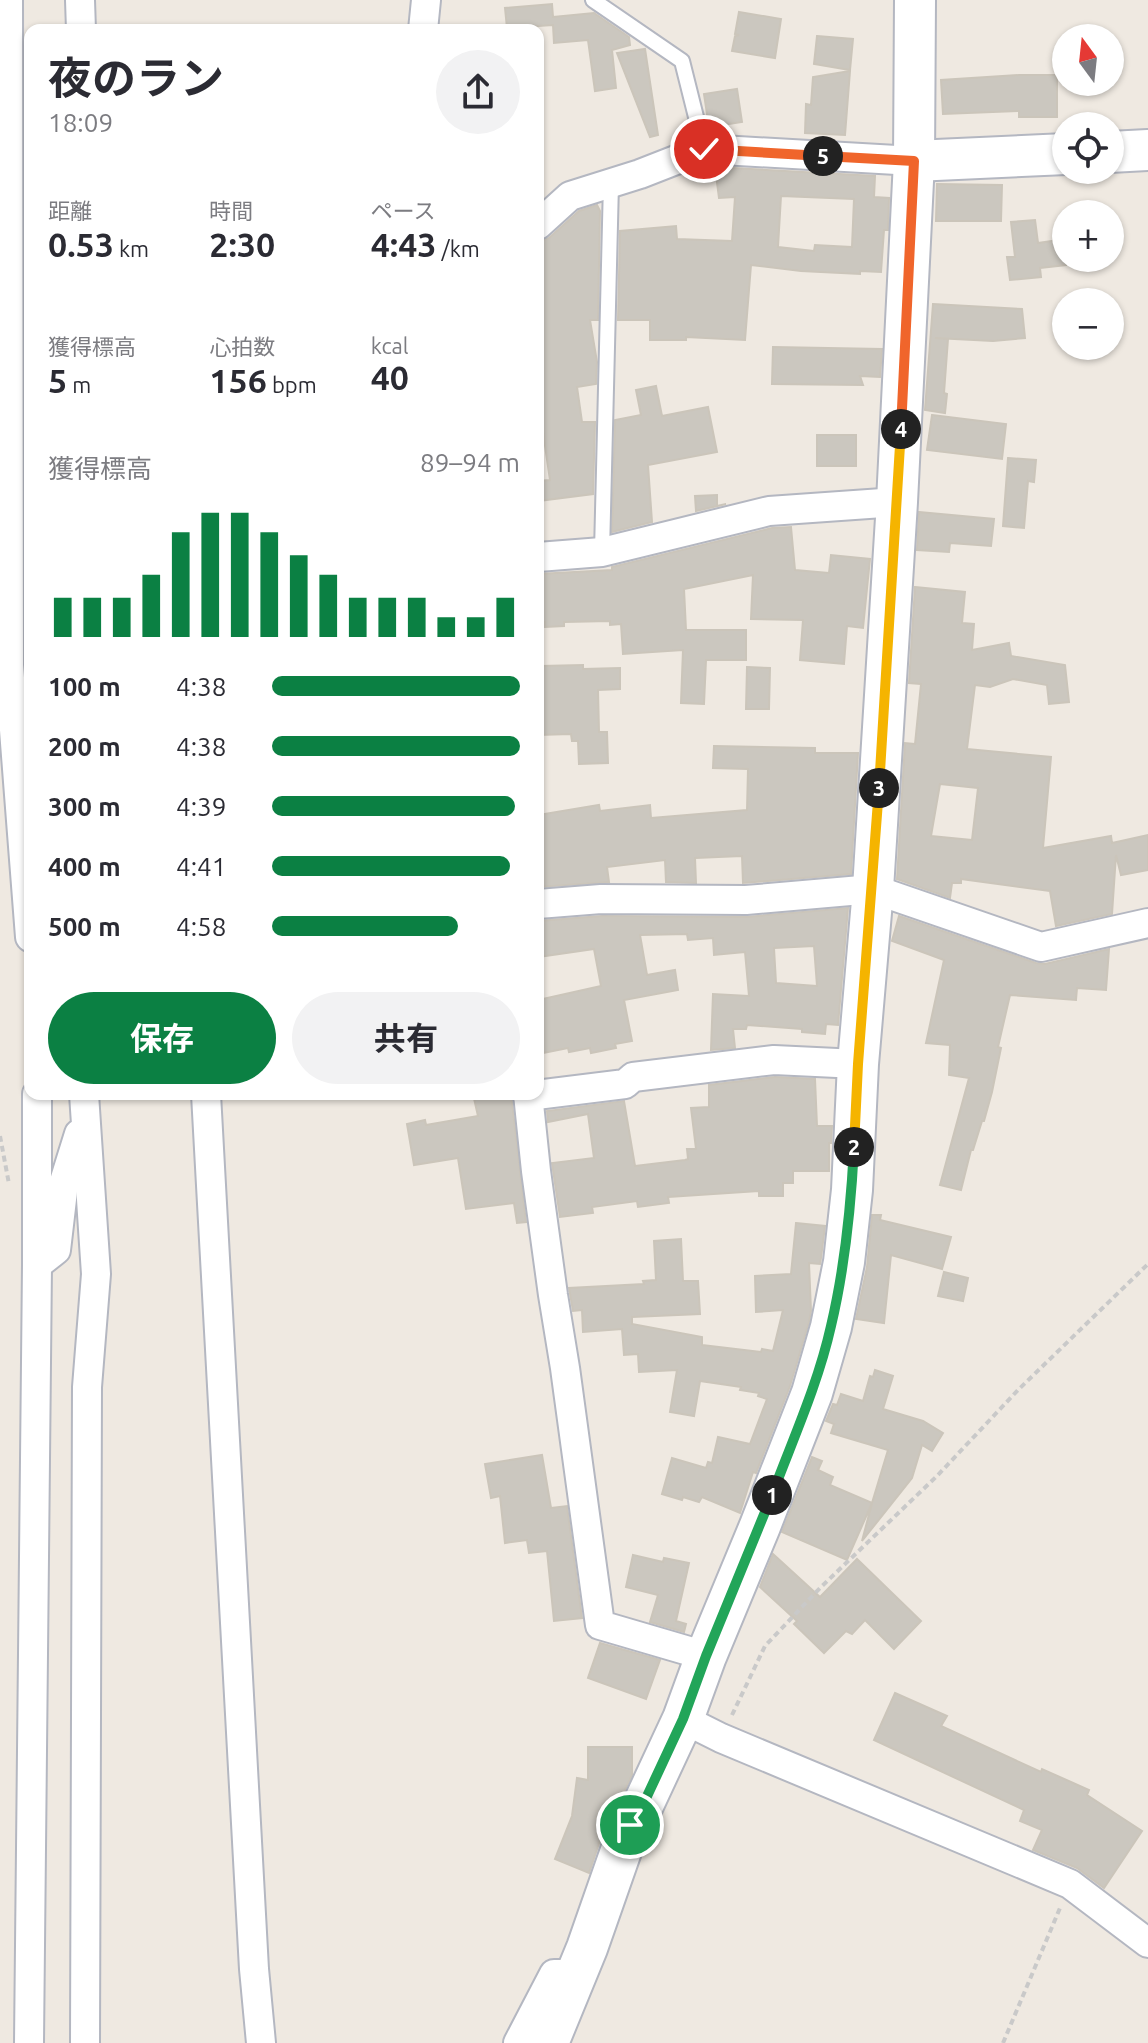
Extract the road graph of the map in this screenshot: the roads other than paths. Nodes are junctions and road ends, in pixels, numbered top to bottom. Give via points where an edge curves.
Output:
1 (8, 0) edge
2 (80, 0) edge
3 (426, 0) edge
4 (593, 0) edge
5 (915, 0) edge
6 (81, 24) edge
7 (424, 24) edge
8 (704, 149) junction
9 (1148, 150) edge
10 (1124, 151) edge
11 (1052, 155) edge
12 (914, 161) junction
13 (611, 183) junction
14 (544, 220) edge
15 (897, 502) junction
16 (602, 552) junction
17 (544, 557) edge
18 (24, 859) edge
19 (873, 889) junction
20 (544, 904) edge
21 (1148, 923) edge
22 (858, 1064) junction
23 (544, 1093) edge
24 (37, 1100) edge
25 (206, 1100) edge
26 (529, 1100) edge
27 (86, 1102) edge
28 (37, 1265) junction
29 (706, 1656) junction
30 (683, 1719) junction
31 (1148, 1943) edge
32 (576, 1974) junction
33 (29, 2043) edge
34 (85, 2043) edge
35 (261, 2043) edge
36 (518, 2043) edge
37 (548, 2043) edge

1 - 18 street via 9,665
2 - 6 street
3 - 7 street
4 - 8 lane via 682,61
5 - 12 main road
8 - 12 street
8 - 13 street
9 - 10 main road
11 - 12 main road
12 - 15 main road
13 - 14 street via 570,196
13 - 16 lane
15 - 16 street via 769,511
15 - 19 main road
16 - 17 street
19 - 20 street via 746,900
19 - 21 street via 1041,947
19 - 22 main road
22 - 23 street via 774,1060
22 - 29 main road via 852,1190 831,1327 812,1393
24 - 28 street
25 - 35 street
26 - 29 street via 600,1625
27 - 28 street via 64,1182 56,1250
27 - 34 street via 96,1274 87,1387
28 - 33 street
29 - 30 main road
30 - 31 street via 1070,1884
30 - 32 main road via 630,1825
32 - 36 street via 554,1974
32 - 37 main road

